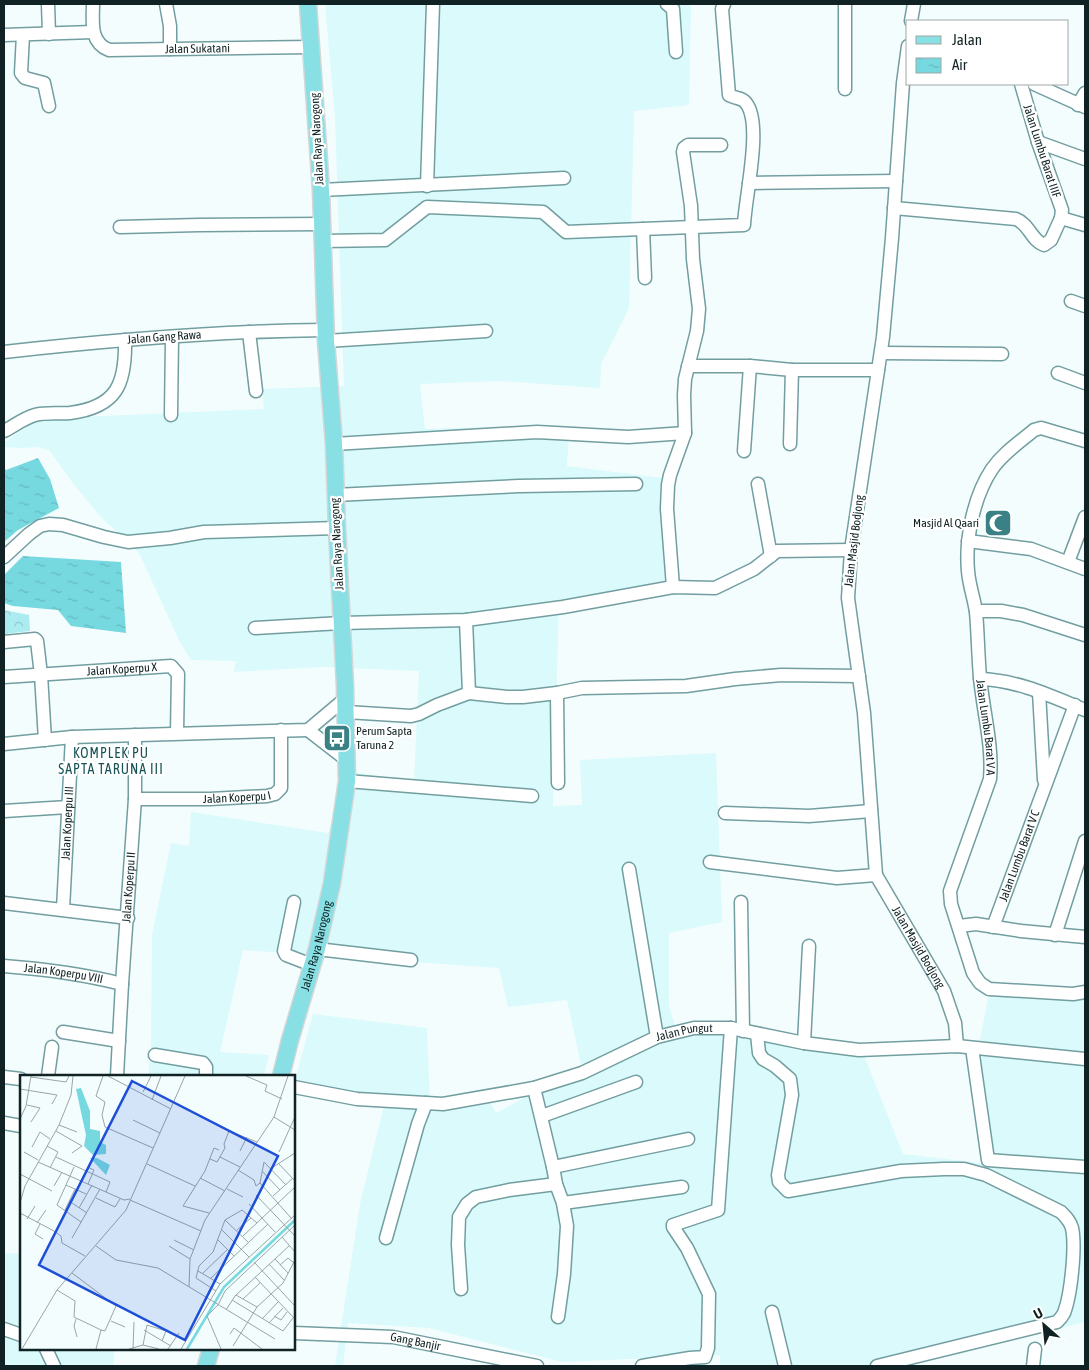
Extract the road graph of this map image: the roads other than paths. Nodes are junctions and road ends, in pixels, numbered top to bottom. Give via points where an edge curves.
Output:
1 (48, 4) edge
2 (93, 4) edge
3 (166, 4) edge
4 (308, 4) edge
5 (433, 4) edge
6 (667, 4) edge
7 (724, 4) edge
8 (845, 4) edge
9 (914, 4) edge
10 (911, 20) edge
11 (93, 32) junction
12 (50, 34) junction
13 (4, 35) edge
14 (23, 35) junction
15 (311, 47) junction
16 (170, 50) junction
17 (676, 52) dead end
18 (906, 58) edge
19 (1021, 85) edge
20 (1036, 85) edge
21 (845, 89) dead end
22 (1085, 93) edge
23 (49, 106) dead end
24 (1081, 106) edge
25 (1038, 142) junction
26 (721, 145) dead end
27 (1085, 160) edge
28 (564, 178) dead end
29 (896, 181) junction
30 (749, 183) junction
31 (427, 186) junction
32 (321, 190) junction
33 (894, 208) junction
34 (1061, 218) junction
35 (322, 224) junction
36 (1085, 225) edge
37 (120, 227) dead end
38 (692, 227) junction
39 (643, 229) junction
40 (322, 241) junction
41 (645, 278) dead end
42 (1071, 301) dead end
43 (1085, 306) edge
44 (486, 331) dead end
45 (248, 332) junction
46 (326, 335) junction
47 (172, 337) junction
48 (125, 340) junction
49 (4, 352) edge
50 (882, 353) junction
51 (1002, 354) dead end
52 (688, 366) junction
53 (750, 366) junction
54 (792, 370) junction
55 (878, 370) junction
56 (1058, 373) dead end
57 (1085, 383) edge
58 (256, 390) dead end
59 (172, 415) dead end
60 (4, 431) edge
61 (685, 433) junction
62 (1085, 441) edge
63 (334, 444) junction
64 (790, 444) dead end
65 (744, 451) dead end
66 (636, 484) dead end
67 (758, 484) dead end
68 (335, 495) junction
69 (1085, 518) edge
70 (337, 528) junction
71 (968, 541) junction
72 (851, 550) junction
73 (770, 556) junction
74 (4, 557) edge
75 (1068, 562) junction
76 (1085, 569) edge
77 (673, 587) junction
78 (976, 611) junction
79 (466, 620) junction
80 (341, 623) junction
81 (255, 628) dead end
82 (1085, 635) edge
83 (4, 642) edge
84 (41, 675) junction
85 (859, 676) junction
86 (4, 677) edge
87 (980, 678) junction
88 (1039, 692) junction
89 (469, 693) junction
90 (558, 693) junction
91 (346, 705) junction
92 (1080, 708) edge
93 (281, 730) junction
94 (308, 730) junction
95 (177, 733) junction
96 (135, 735) junction
97 (72, 737) junction
98 (44, 740) junction
99 (4, 744) edge
100 (348, 761) junction
101 (348, 781) junction
102 (558, 783) dead end
103 (1045, 785) junction
104 (532, 796) dead end
105 (135, 800) junction
106 (68, 807) junction
107 (871, 811) junction
108 (4, 812) edge
109 (725, 813) dead end
110 (1085, 841) edge
111 (710, 862) dead end
112 (629, 869) dead end
113 (876, 875) junction
114 (294, 902) dead end
115 (740, 902) dead end
116 (4, 903) edge
117 (63, 909) junction
118 (128, 918) junction
119 (959, 926) junction
120 (994, 926) junction
121 (1054, 935) junction
122 (1085, 938) edge
123 (809, 946) dead end
124 (317, 948) junction
125 (411, 960) dead end
126 (312, 965) junction
127 (4, 966) edge
128 (122, 984) junction
129 (1085, 992) edge
130 (737, 1030) junction
131 (63, 1032) dead end
132 (757, 1034) junction
133 (657, 1037) junction
134 (119, 1041) junction
135 (804, 1043) junction
136 (957, 1046) junction
137 (52, 1047) dead end
138 (972, 1048) junction
139 (155, 1055) dead end
140 (1085, 1059) edge
141 (48, 1075) edge
142 (117, 1075) edge
143 (206, 1075) edge
144 (281, 1075) edge
145 (4, 1077) edge
146 (20, 1080) edge
147 (636, 1082) dead end
148 (295, 1087) edge
149 (534, 1088) junction
150 (426, 1103) junction
151 (542, 1116) junction
152 (4, 1123) edge
153 (20, 1126) edge
154 (688, 1139) dead end
155 (553, 1167) junction
156 (1085, 1167) edge
157 (556, 1184) junction
158 (682, 1187) dead end
159 (563, 1203) junction
160 (386, 1238) dead end
161 (461, 1289) dead end
162 (772, 1312) dead end
163 (558, 1317) dead end
164 (4, 1329) edge
165 (295, 1333) edge
166 (20, 1336) edge
167 (1034, 1349) dead end
168 (46, 1350) edge
169 (211, 1350) edge
170 (54, 1366) edge
171 (206, 1366) edge
172 (537, 1366) edge
173 (642, 1366) edge
174 (785, 1366) edge
175 (877, 1366) edge
176 (1032, 1366) edge

1 - 12 street
2 - 11 street
3 - 16 street
4 - 15 main road, Jalan Raya Narogong
5 - 31 street
6 - 17 street via 673,9
7 - 30 street via 729,93 731,97 742,99 752,115
8 - 21 street
9 - 10 street
11 - 12 street
11 - 16 street, Jalan Sukatani via 99,44 109,50
12 - 14 street
13 - 14 street
14 - 23 street via 22,73 24,78 43,82
15 - 16 street, Jalan Sukatani
15 - 32 main road, Jalan Raya Narogong
18 - 29 street, Jalan Masjid Bodjong
19 - 25 street, Jalan Lumbu Barat IIIF
20 - 24 street
22 - 24 street
25 - 27 street
25 - 34 street, Jalan Lumbu Barat IIIF via 1062,210
26 - 38 street via 688,145 683,150
28 - 31 street
29 - 30 street
29 - 33 street, Jalan Masjid Bodjong
30 - 38 street via 744,225
31 - 32 street
32 - 35 main road, Jalan Raya Narogong
33 - 34 street via 1016,219 1044,245 1051,240
33 - 50 street, Jalan Masjid Bodjong
34 - 36 street
35 - 37 street
35 - 40 main road, Jalan Raya Narogong
38 - 39 street
38 - 52 street via 699,309
39 - 40 street via 566,232 543,212 427,206 385,240
39 - 41 street
40 - 46 main road, Jalan Raya Narogong
42 - 43 street
44 - 46 street, Jalan Gang Rawa
45 - 46 street, Jalan Gang Rawa
45 - 47 street, Jalan Gang Rawa
45 - 58 street
46 - 63 main road, Jalan Raya Narogong
47 - 48 street, Jalan Gang Rawa
47 - 59 street
48 - 49 street, Jalan Gang Rawa
48 - 60 street via 126,362 121,383 106,401 92,409 34,415
50 - 51 street
50 - 55 street, Jalan Masjid Bodjong
52 - 53 street
52 - 61 street via 684,395
53 - 54 street
53 - 65 street
54 - 55 street
54 - 64 street
55 - 72 street, Jalan Masjid Bodjong
56 - 57 street
61 - 63 street via 628,437 537,432
61 - 77 street via 670,475 667,497
62 - 71 street, Jalan Lumbu Barat V A via 1041,428 1034,430 1001,458 977,499
63 - 68 main road, Jalan Raya Narogong
66 - 68 street
67 - 73 street
68 - 70 main road, Jalan Raya Narogong
69 - 75 street
70 - 74 street via 204,532 128,542 49,524 29,534
70 - 80 main road, Jalan Raya Narogong
71 - 75 street via 1031,549
71 - 78 street, Jalan Lumbu Barat V A via 968,571
72 - 73 street via 780,550
72 - 85 street, Jalan Masjid Bodjong via 848,598
73 - 77 street via 754,570 715,588
75 - 76 street
77 - 79 street
78 - 82 street via 1023,615
78 - 87 street, Jalan Lumbu Barat V A
79 - 80 street
79 - 89 street
80 - 81 street
80 - 91 main road, Jalan Raya Narogong
83 - 84 street via 35,639
84 - 86 street, Jalan Koperpu X
84 - 95 street, Jalan Koperpu X via 171,666 178,674
84 - 98 street
85 - 90 street via 781,675 686,686 582,688
85 - 107 street, Jalan Masjid Bodjong
87 - 88 street via 999,679
87 - 119 street, Jalan Lumbu Barat V A via 991,770 950,891
88 - 92 street
88 - 103 street, Jalan Lumbu Barat V C
89 - 90 street via 507,697
89 - 91 street via 411,716
90 - 102 street
91 - 94 street
91 - 100 main road, Jalan Raya Narogong
92 - 103 street, Jalan Lumbu Barat V C
93 - 94 street
93 - 95 street
93 - 105 street, Jalan Koperpu I via 281,788 275,794
94 - 100 street
95 - 96 street
96 - 97 street
96 - 105 street, Jalan Koperpu II
97 - 98 street
97 - 106 street, Jalan Koperpu III
98 - 99 street
100 - 101 main road, Jalan Raya Narogong
101 - 104 street
101 - 124 main road, Jalan Raya Narogong via 332,884
103 - 120 street, Jalan Lumbu Barat V C
105 - 118 street, Jalan Koperpu II
106 - 108 street
106 - 117 street, Jalan Koperpu III
107 - 109 street via 809,816
107 - 113 street, Jalan Masjid Bodjong
110 - 121 street
111 - 113 street via 837,878
112 - 133 street
113 - 136 street, Jalan Masjid Bodjong via 944,991 955,1023
114 - 126 street via 284,950 286,955
115 - 130 street
116 - 117 street
117 - 118 street
118 - 128 street, Jalan Koperpu II
119 - 120 street
119 - 129 street, Jalan Lumbu Barat V A via 973,973 989,989
120 - 121 street
121 - 122 street
123 - 135 street
124 - 125 street
124 - 126 main road, Jalan Raya Narogong
126 - 144 main road, Jalan Raya Narogong
127 - 128 street, Jalan Koperpu VIII via 55,970
128 - 134 street, Jalan Koperpu II
130 - 132 street, Jalan Pungut
130 - 133 street, Jalan Pungut via 694,1028
130 - 173 street via 718,1210 673,1225 709,1294 708,1348 705,1357
131 - 134 street
132 - 135 street, Jalan Pungut
132 - 175 street via 763,1059 790,1079 792,1095 778,1175 779,1182 788,1192 901,1171 964,1169 986,1174 1062,1212 1072,1229 1070,1296 1063,1316 1057,1322
133 - 149 street, Jalan Pungut via 582,1073
134 - 142 street, Jalan Koperpu II
135 - 136 street, Jalan Pungut via 859,1050
136 - 138 street, Jalan Pungut
137 - 141 street
138 - 140 street, Jalan Pungut
138 - 156 street via 988,1160
139 - 143 street via 203,1063
145 - 146 street
147 - 151 street
148 - 150 street, Jalan Pungut via 357,1099
149 - 150 street, Jalan Pungut via 444,1104
149 - 151 street
150 - 160 street
151 - 155 street
152 - 153 street
154 - 155 street
155 - 157 street
157 - 159 street
157 - 161 street via 476,1197 467,1204 459,1217
158 - 159 street
159 - 163 street via 567,1226
162 - 174 street
164 - 166 street
165 - 172 street, Gang Banjir via 393,1337
167 - 176 street
168 - 170 street
169 - 171 main road

